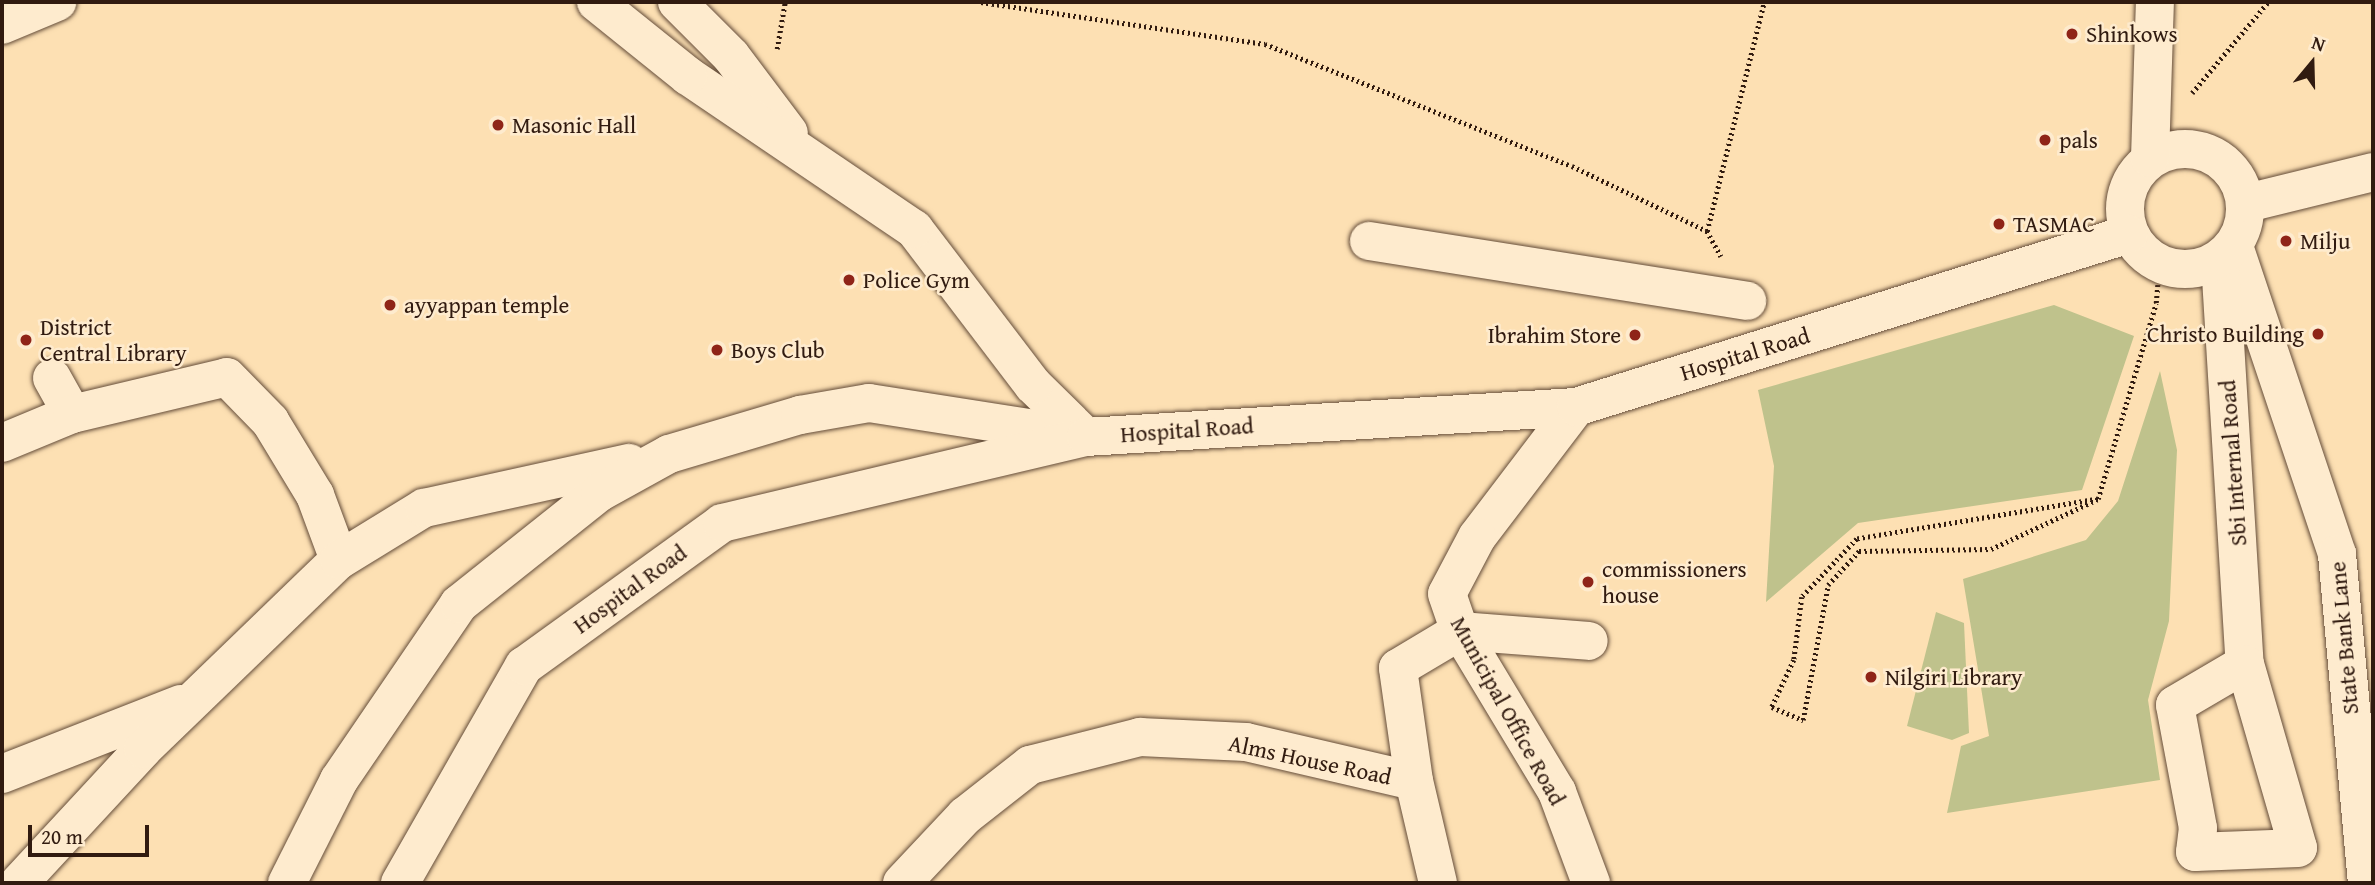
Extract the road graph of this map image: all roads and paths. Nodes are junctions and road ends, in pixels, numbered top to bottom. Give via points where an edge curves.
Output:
1 (57, 2) edge
2 (596, 2) edge
3 (677, 2) edge
4 (981, 2) edge
5 (1764, 2) edge
6 (2155, 2) edge
7 (2268, 2) edge
8 (2, 25) edge
9 (2148, 153) junction
10 (804, 154) junction
11 (2373, 172) edge
12 (2247, 203) junction
13 (1707, 231) junction
14 (2129, 234) junction
15 (1369, 241) dead end
16 (2226, 251) junction
17 (2159, 266) junction
18 (1747, 301) joint
19 (52, 378) dead end
20 (1576, 407) junction
21 (72, 414) junction
22 (1086, 437) junction
23 (2, 443) edge
24 (669, 454) junction
25 (2098, 499) junction
26 (339, 560) junction
27 (1460, 631) junction
28 (1589, 641) dead end
29 (2245, 664) junction
30 (199, 697) junction
31 (2, 774) edge
32 (1414, 781) junction
33 (19, 883) edge
34 (286, 883) edge
35 (400, 883) edge
36 (902, 883) edge
37 (1438, 883) edge
38 (1591, 883) edge
39 (2367, 883) edge

1 - 8 street
2 - 10 street via 688,76
3 - 10 street via 731,56
4 - 13 path via 1265,44 1572,166
5 - 13 path
6 - 9 street
7 - 9 path
9 - 12 street via 2186,147 2225,161
9 - 14 street via 2130,180 2123,215
10 - 22 street via 914,229 1033,385
11 - 12 street
12 - 16 street via 2248,218
13 - 18 path
14 - 17 street
14 - 20 street, Hospital Road
15 - 18 street
16 - 17 street via 2198,271
16 - 29 street, Sbi Internal Road
16 - 39 street, State Bank Lane via 2337,554
17 - 25 path via 2156,303
19 - 21 street
20 - 22 street, Hospital Road
20 - 27 street, Municipal Office Road via 1477,537 1447,594
21 - 23 street
21 - 26 street via 227,377 270,421 315,495
22 - 24 street via 869,403 800,415
22 - 35 street, Hospital Road via 722,523 524,666
24 - 26 street via 424,508
24 - 34 street via 600,492 458,604 339,779
25 - 25 path via 1991,549 1859,551 1829,585 1803,720 1772,707 1794,660 1802,597 1857,539
26 - 30 street
27 - 28 street
27 - 32 street, Alms House Road via 1398,668
27 - 38 street, Municipal Office Road via 1557,792
29 - 29 street, Sbi Internal Road via 2298,848 2195,852 2198,828 2175,705
30 - 31 street
30 - 33 street
32 - 36 street, Alms House Road via 1246,742 1140,737 1030,765 965,816
32 - 37 street

